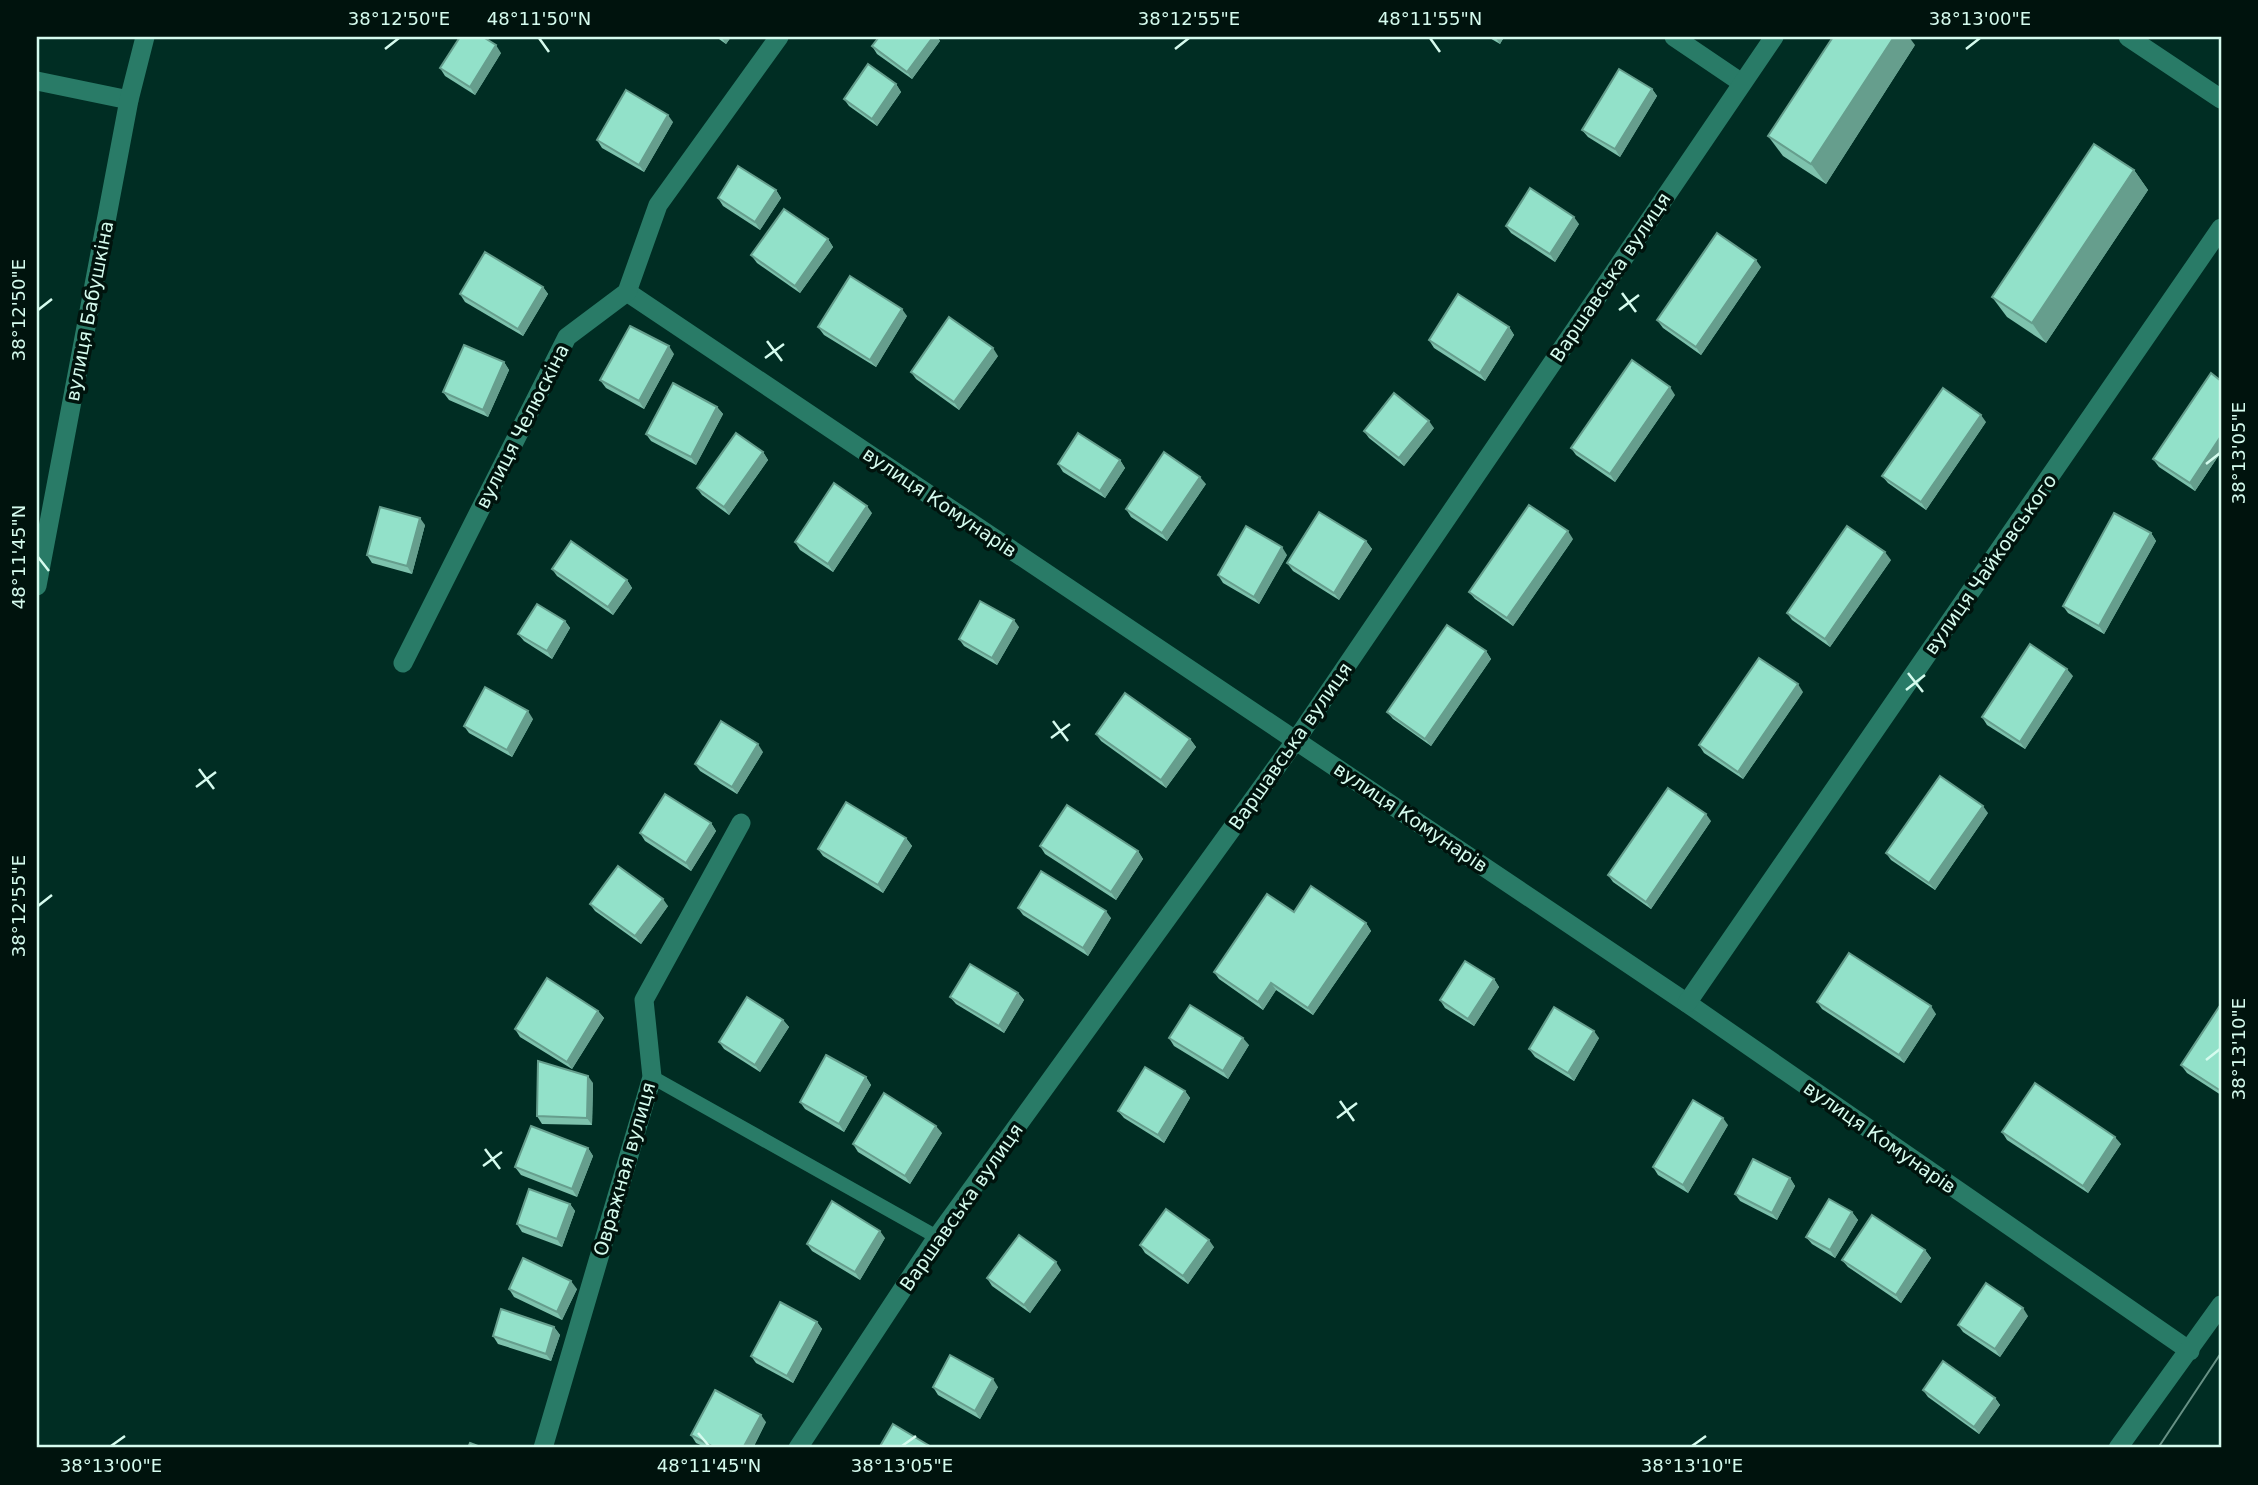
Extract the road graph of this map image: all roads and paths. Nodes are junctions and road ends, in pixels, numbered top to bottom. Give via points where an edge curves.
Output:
1 (145, 37) edge
2 (779, 37) edge
3 (1674, 37) edge
4 (1774, 37) edge
5 (2128, 37) edge
6 (37, 81) edge
7 (1742, 83) junction
8 (2221, 99) edge
9 (129, 100) junction
10 (2221, 228) edge
11 (627, 292) junction
12 (37, 586) edge
13 (403, 663) dead end
14 (1296, 740) junction
15 (741, 823) dead end
16 (1687, 1003) junction
17 (652, 1077) junction
18 (937, 1237) junction
19 (2221, 1305) edge
20 (2190, 1351) junction
21 (543, 1448) edge
22 (798, 1448) edge
23 (2118, 1448) edge

1 - 9 street, вулиця Бабушкіна
2 - 11 street via 657,205
3 - 7 street
4 - 7 street, Варшавська вулиця
5 - 8 street
6 - 9 street
7 - 14 street, Варшавська вулиця
9 - 12 street, вулиця Бабушкіна
10 - 16 street, вулиця Чайковського
11 - 13 street, вулиця Челюскіна via 567,337
11 - 14 street, вулиця Комунарів
14 - 16 street, вулиця Комунарів
14 - 18 street, Варшавська вулиця
15 - 17 street, Овражная вулиця via 644,1000
16 - 20 street, вулиця Комунарів
17 - 18 lane
17 - 21 street, Овражная вулиця
18 - 22 street, Варшавська вулиця
19 - 20 street
20 - 23 street

